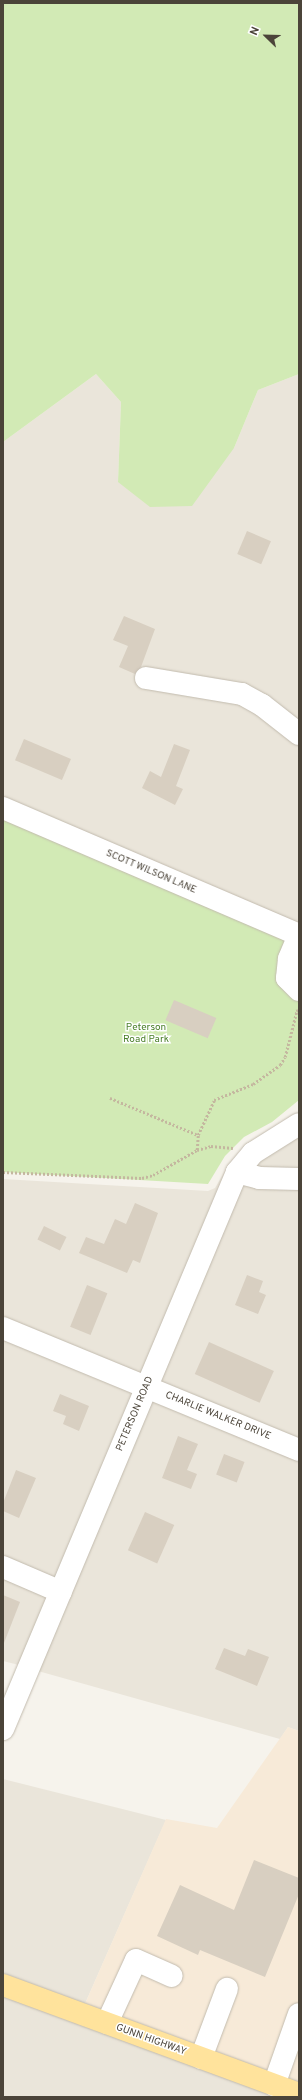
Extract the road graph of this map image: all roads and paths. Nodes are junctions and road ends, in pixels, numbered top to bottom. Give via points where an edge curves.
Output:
1 (146, 678) dead end
2 (299, 734) edge
3 (3, 808) edge
4 (299, 935) edge
5 (299, 990) edge
6 (299, 1011) edge
7 (110, 1098) dead end
8 (299, 1124) edge
9 (198, 1135) junction
10 (197, 1150) junction
11 (253, 1153) junction
12 (3, 1172) edge
13 (237, 1172) junction
14 (299, 1178) edge
15 (3, 1328) edge
16 (146, 1387) junction
17 (299, 1450) edge
18 (3, 1568) edge
19 (61, 1592) junction
20 (3, 1729) edge
21 (172, 1976) dead end
22 (3, 1985) edge
23 (227, 1989) dead end
24 (299, 2014) edge
25 (107, 2023) junction
26 (201, 2058) junction
27 (274, 2085) junction
28 (299, 2094) edge

1 - 2 street via 242,694 262,705
3 - 4 street, SCOTT WILSON LANE
4 - 5 street via 289,959 287,978
6 - 9 path via 297,1010 285,1057 280,1065 253,1084 214,1100
7 - 9 path
8 - 11 street, PETERSON ROAD
9 - 10 path
10 - 11 path via 225,1146
10 - 12 path via 153,1175 142,1178
11 - 13 street, PETERSON ROAD
13 - 14 street via 276,1179
13 - 16 street, PETERSON ROAD
15 - 16 street, CHARLIE WALKER DRIVE
16 - 17 street, CHARLIE WALKER DRIVE
16 - 19 street, PETERSON ROAD
18 - 19 street
19 - 20 street, PETERSON ROAD
21 - 25 street via 136,1960
22 - 25 main road, GUNN HIGHWAY
23 - 26 street
24 - 27 street
25 - 26 main road, GUNN HIGHWAY
26 - 27 main road, GUNN HIGHWAY
27 - 28 main road, GUNN HIGHWAY

